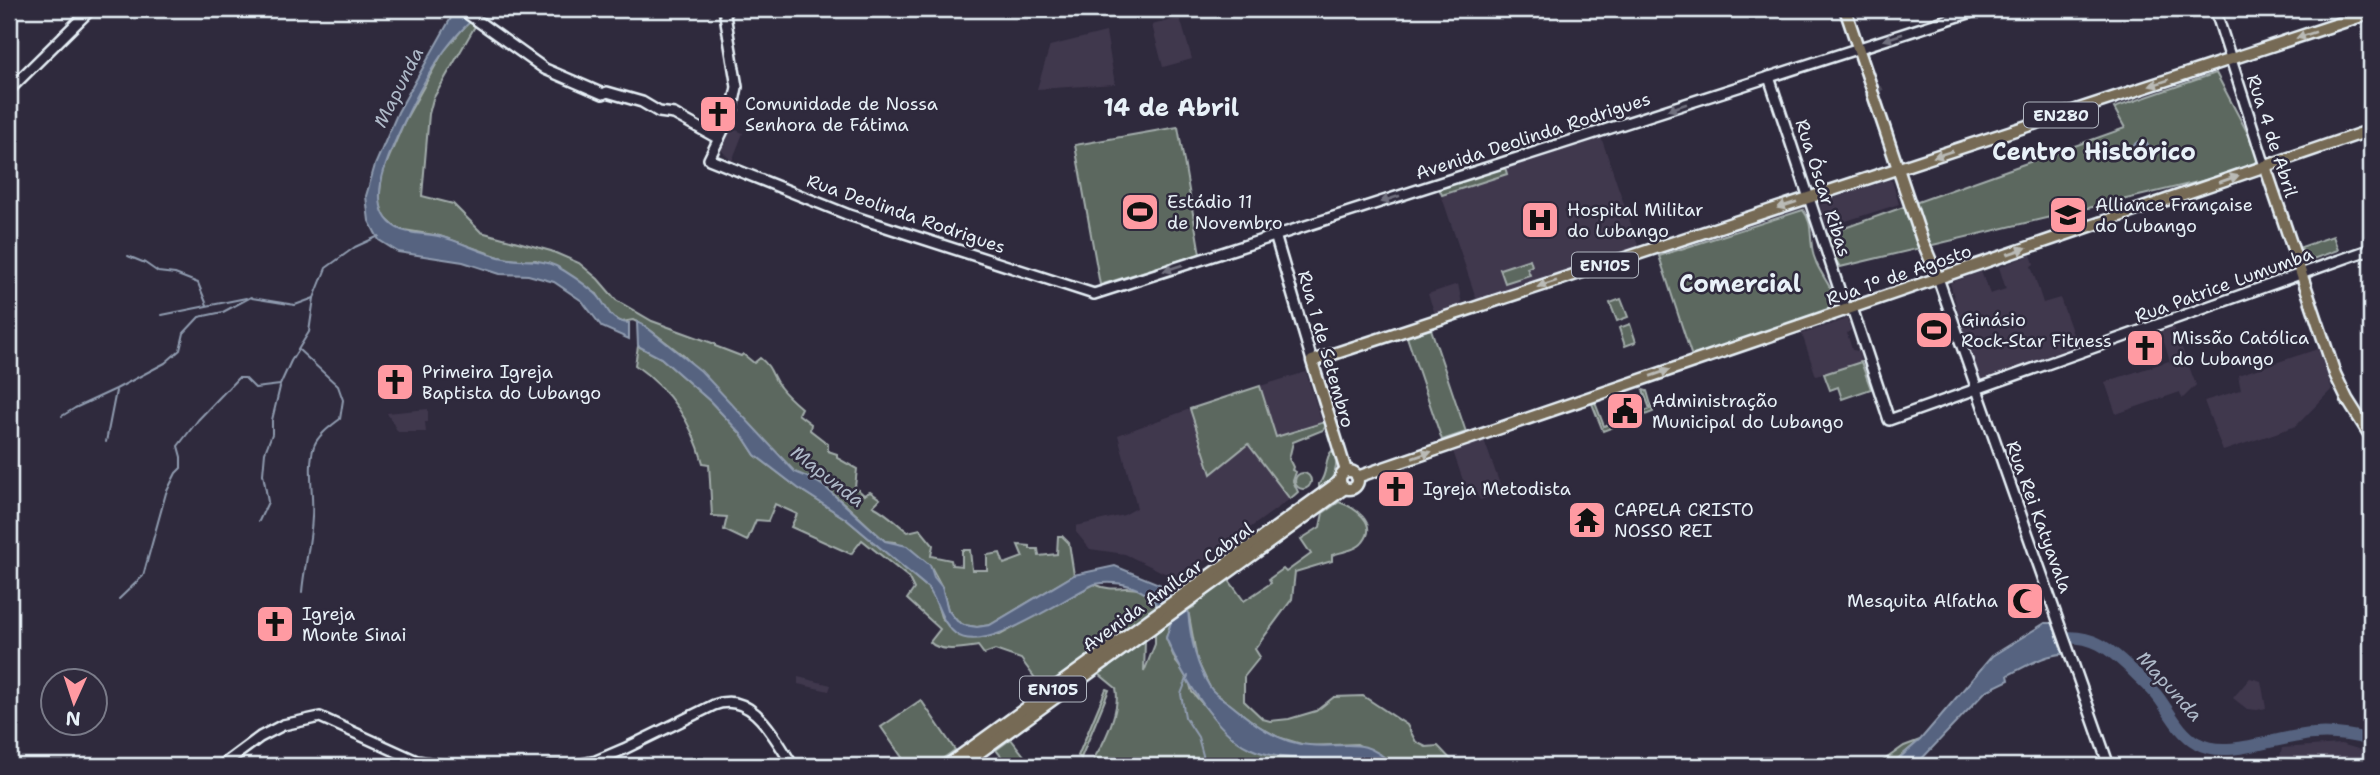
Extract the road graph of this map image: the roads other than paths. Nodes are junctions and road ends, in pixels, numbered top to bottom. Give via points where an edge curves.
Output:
1 (91, 9) edge
2 (461, 9) edge
3 (724, 9) edge
4 (1845, 9) edge
5 (1851, 9) edge
6 (1982, 9) edge
7 (2215, 9) edge
8 (2371, 13) edge
9 (1861, 48) junction
10 (2231, 60) junction
11 (1769, 77) junction
12 (9, 90) edge
13 (2371, 130) edge
14 (719, 139) junction
15 (2265, 166) junction
16 (1901, 168) junction
17 (1809, 198) junction
18 (1275, 236) junction
19 (2371, 249) edge
20 (2301, 274) junction
21 (1938, 278) junction
22 (1094, 294) joint
23 (1849, 309) junction
24 (1312, 361) junction
25 (1977, 389) junction
26 (1889, 419) joint
27 (2371, 437) edge
28 (1346, 471) junction
29 (1357, 477) junction
30 (1342, 484) junction
31 (1162, 615) junction
32 (221, 766) edge
33 (449, 766) edge
34 (551, 766) edge
35 (569, 766) edge
36 (793, 766) edge
37 (946, 766) edge
38 (961, 766) edge
39 (2109, 766) edge

1 - 12 street
2 - 14 street via 562,77 674,114
3 - 14 street via 737,87
4 - 9 main road
5 - 9 main road
6 -> 9 street, Avenida Deolinda Rodrigues
7 - 10 street, Rua 4 de Abril
8 -> 10 main road, EN280
9 - 11 street, Avenida Deolinda Rodrigues
9 - 16 main road
10 - 15 street, Rua 4 de Abril
10 -> 16 main road, EN280
11 - 17 street, Rua Óscar Ribas
11 -> 18 street, Avenida Deolinda Rodrigues
13 - 15 main road, Rua 1º de Agosto
14 - 22 street, Rua Deolinda Rodrigues via 709,159 849,215
15 - 20 main road, Rua 4 de Abril
21 -> 15 main road, Rua 1º de Agosto
16 - 17 main road, EN105
16 - 21 main road
17 - 23 street, Rua Óscar Ribas
17 -> 24 main road, EN105
18 -> 22 street, Avenida Deolinda Rodrigues
18 - 24 street, Rua 1 de Setembro
19 - 20 street, Rua Patrice Lumumba
20 - 25 street, Rua Patrice Lumumba
20 - 27 main road, Rua 4 de Abril via 2335,373
21 - 23 main road, Rua 1º de Agosto / EN105
21 - 25 street, Rua Rei Katyavala
23 - 26 street, Rua Óscar Ribas
29 -> 23 main road, Rua 1º de Agosto / EN105
24 - 28 main road, Rua 1 de Setembro
25 - 26 street, Rua Patrice Lumumba
25 - 39 street, Rua Rei Katyavala
28 - 29 main road
28 - 30 main road, EN105 via 1341,475
29 - 30 main road, EN105 via 1354,487
30 - 31 main road, Avenida Amílcar Cabral / EN105
31 - 37 main road, Avenida Amílcar Cabral / EN105
31 - 38 main road, Avenida Amílcar Cabral / EN105
32 - 33 street via 284,725 320,717 416,761
34 - 35 street
35 - 36 street via 596,761 714,705 733,701 750,708

